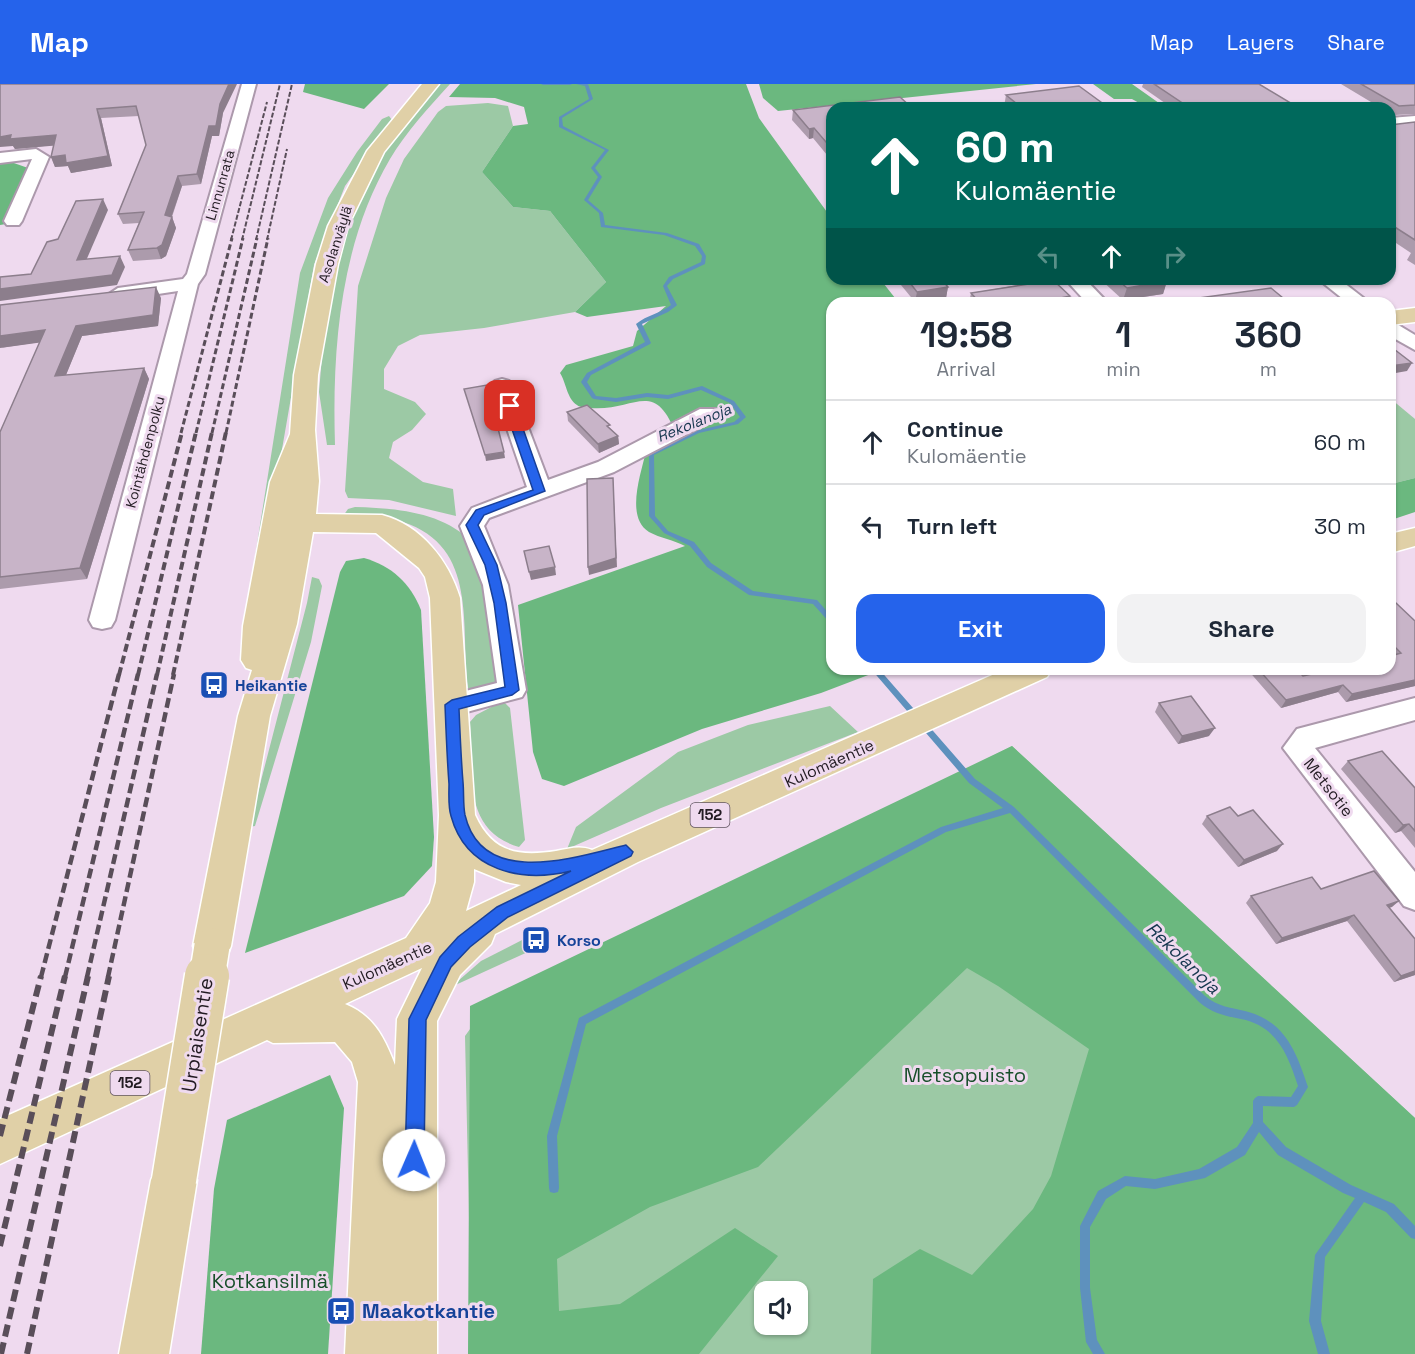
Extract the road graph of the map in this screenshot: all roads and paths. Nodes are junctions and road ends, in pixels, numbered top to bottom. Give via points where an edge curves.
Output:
1 (249, 84) edge
2 (431, 84) edge
3 (1415, 120) edge
4 (1396, 122) edge
5 (0, 158) edge
6 (13, 221) dead end
7 (189, 284) junction
8 (1080, 285) edge
9 (1335, 285) edge
10 (103, 296) edge
11 (1092, 297) edge
12 (1352, 297) edge
13 (1415, 315) edge
14 (1396, 317) edge
15 (1396, 330) edge
16 (1415, 344) edge
17 (502, 385) dead end
18 (708, 414) dead end
19 (540, 491) junction
20 (291, 534) junction
21 (1415, 537) edge
22 (1396, 542) edge
23 (102, 620) dead end
24 (1021, 675) edge
25 (452, 705) junction
26 (1415, 709) edge
27 (458, 815) junction
28 (626, 852) junction
29 (1415, 896) edge
30 (503, 912) junction
31 (419, 950) junction
32 (259, 1023) junction
33 (0, 1142) edge
34 (144, 1354) edge
35 (370, 1354) edge
36 (412, 1354) edge

1 - 7 street, Linnunrata via 196,274
2 - 20 main road, Asolanväylä via 376,151 338,226 314,321 302,430 283,482
3 - 4 street
5 - 6 street via 36,154 41,157
7 - 10 street
7 - 23 street, Kointähdenpolku
8 - 11 street
9 - 12 street
13 - 14 main road
15 - 16 street
17 - 19 street
18 - 19 street via 606,467
19 - 25 street via 480,513 472,525 491,565 512,690
20 - 25 main road via 408,543 429,561 439,576 445,598
20 - 34 main road, Urpiaisentie, bridge via 282,624 254,716
21 - 22 main road
24 - 28 main road, Kulomäentie / 152
25 - 27 main road
26 - 29 street, Metsotie via 1307,737 1298,748
27 - 28 main road via 469,841 482,855 528,870
27 - 31 main road via 455,882 447,910
28 - 30 main road, Kulomäentie / 152
30 - 31 main road, Kulomäentie / 152
30 - 36 main road via 464,942 446,962 417,1019
31 - 32 main road, Kulomäentie / 152
32 - 33 main road, Kulomäentie / 152
32 - 35 main road via 340,1022 348,1026 374,1059 379,1083

